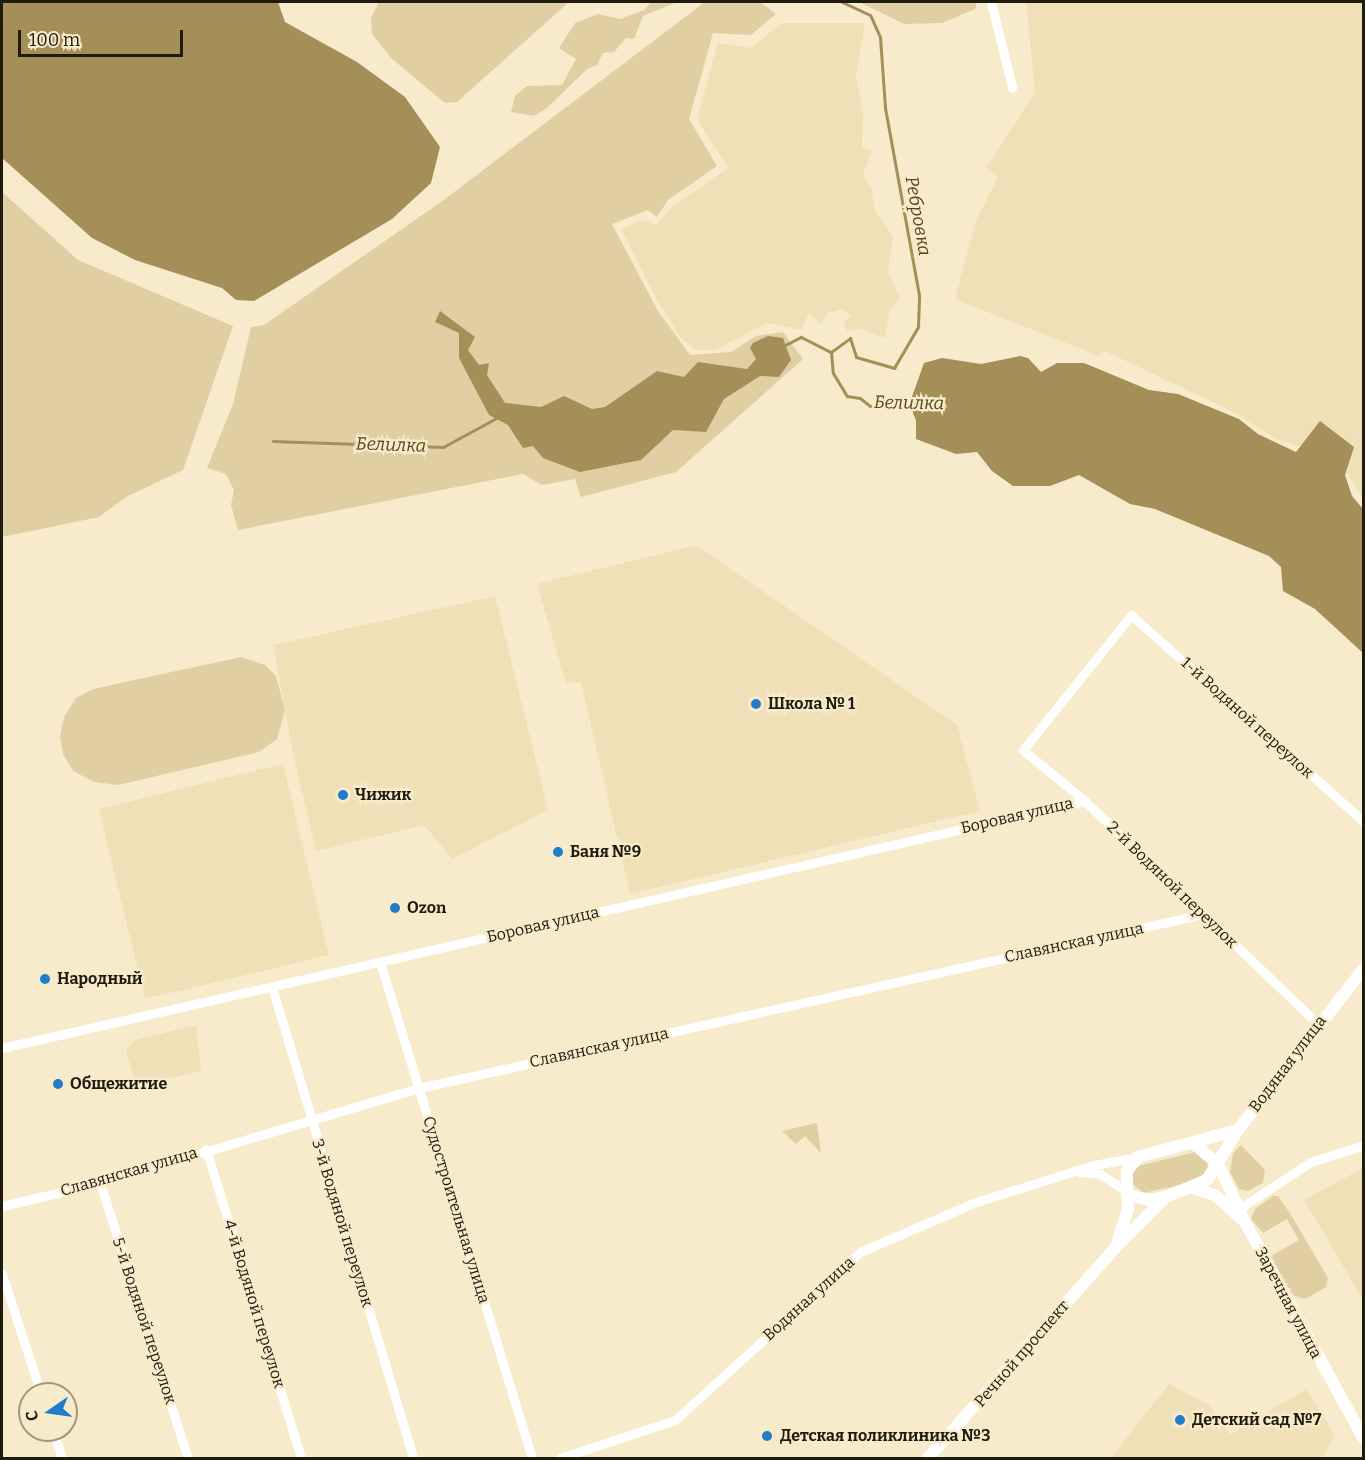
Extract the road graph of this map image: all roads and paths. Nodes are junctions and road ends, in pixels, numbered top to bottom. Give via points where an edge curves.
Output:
1 (991, 2) edge
2 (1012, 87) dead end
3 (1023, 750) joint
4 (1085, 801) junction
5 (1364, 822) edge
6 (1203, 914) junction
7 (380, 962) junction
8 (1364, 968) edge
9 (272, 987) junction
10 (1317, 1023) junction
11 (2, 1048) edge
12 (419, 1088) junction
13 (311, 1117) junction
14 (1238, 1130) junction
15 (1194, 1144) junction
16 (1364, 1145) edge
17 (206, 1149) junction
18 (1138, 1157) junction
19 (1218, 1164) junction
20 (1078, 1172) junction
21 (100, 1183) junction
22 (1193, 1188) junction
23 (1126, 1193) junction
24 (1166, 1197) junction
25 (2, 1206) edge
26 (1240, 1208) junction
27 (1245, 1222) junction
28 (1115, 1248) junction
29 (2, 1274) edge
30 (37, 1382) edge
31 (1364, 1439) edge
32 (57, 1442) edge
33 (62, 1458) edge
34 (188, 1458) edge
35 (301, 1458) edge
36 (413, 1458) edge
37 (532, 1458) edge
38 (560, 1458) edge
39 (928, 1458) edge

1 - 2 street
3 - 4 street, 2-й Водяной переулок
3 - 5 street, 1-й Водяной переулок via 1131,615
4 - 6 street, 2-й Водяной переулок
4 - 7 street, Боровая улица
6 - 10 street, 2-й Водяной переулок
6 - 12 street, Славянская улица
7 - 9 street, Боровая улица
7 - 12 street, Судостроительная улица
8 - 10 street, Водяная улица
9 - 11 street, Боровая улица
9 - 13 street, 3-й Водяной переулок
10 - 14 street, Водяная улица
12 - 13 street, Славянская улица
12 - 37 street, Судостроительная улица
13 - 17 street, Славянская улица
13 - 36 street, 3-й Водяной переулок
14 - 15 street
14 - 19 street, Водяная улица
15 - 18 street
15 - 19 street
16 - 26 street via 1311,1162
17 - 21 street, Славянская улица
17 - 35 street, 4-й Водяной переулок
18 - 20 street, Водяная улица
18 - 23 street via 1127,1171
19 - 22 street, Водяная улица via 1207,1180
19 - 26 street, Заречная улица
20 - 23 street via 1100,1174
20 - 38 street, Водяная улица via 976,1202 860,1252 675,1420
21 - 25 street, Славянская улица
21 - 34 street, 5-й Водяной переулок
22 - 24 street
22 - 27 street via 1215,1195
23 - 24 street via 1149,1200
23 - 28 street via 1126,1224
24 - 28 street, Речной проспект
26 - 27 street, Заречная улица
27 - 31 street, Заречная улица
28 - 39 street, Речной проспект
29 - 30 street
32 - 33 street

